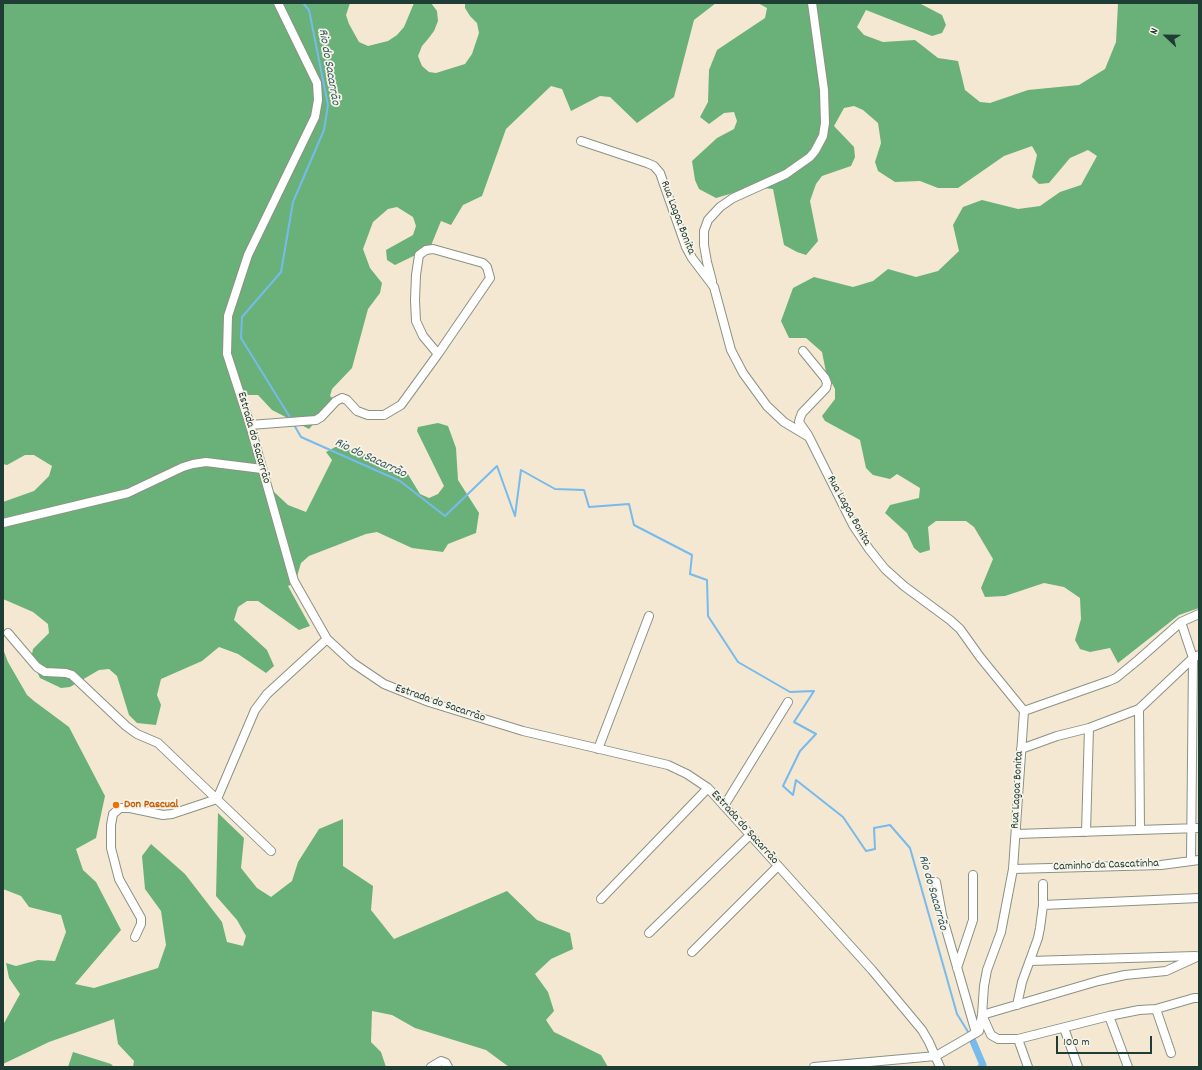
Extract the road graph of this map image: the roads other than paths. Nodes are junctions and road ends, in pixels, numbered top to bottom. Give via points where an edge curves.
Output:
1 (278, 3) edge
2 (812, 3) edge
3 (581, 141) dead end
4 (714, 287) junction
5 (803, 351) dead end
6 (438, 354) junction
7 (250, 425) junction
8 (809, 437) junction
9 (262, 469) junction
10 (3, 523) edge
11 (1199, 614) edge
12 (649, 616) dead end
13 (1181, 622) junction
14 (8, 633) dead end
15 (327, 639) junction
16 (1196, 656) edge
17 (788, 702) dead end
18 (1138, 709) junction
19 (1024, 711) junction
20 (1089, 728) junction
21 (598, 749) junction
22 (1021, 749) junction
23 (708, 788) junction
24 (217, 799) junction
25 (724, 806) junction
26 (1195, 829) edge
27 (1140, 830) junction
28 (1086, 832) junction
29 (1016, 834) junction
30 (750, 835) junction
31 (271, 851) dead end
32 (1195, 860) edge
33 (778, 866) junction
34 (1013, 869) junction
35 (973, 875) dead end
36 (936, 882) dead end
37 (1043, 884) dead end
38 (1199, 898) edge
39 (601, 899) dead end
40 (1043, 905) junction
41 (649, 933) dead end
42 (135, 937) dead end
43 (692, 952) dead end
44 (1198, 956) edge
45 (1030, 961) junction
46 (957, 969) junction
47 (1199, 998) edge
48 (1017, 1005) junction
49 (1156, 1009) junction
50 (982, 1016) junction
51 (1109, 1016) junction
52 (1064, 1028) junction
53 (975, 1034) junction
54 (1018, 1039) junction
55 (1171, 1053) dead end
56 (936, 1056) junction
57 (447, 1065) edge
58 (431, 1067) edge
59 (814, 1067) edge
60 (940, 1067) edge
61 (1028, 1067) edge
62 (1078, 1067) edge
63 (1128, 1067) edge

1 - 7 street, Estrada do Sacarrão via 317,83 318,100 315,117 248,255 228,316 227,354
2 - 4 street via 824,90 823,136 810,157 786,174 733,198 708,220 704,231 704,245
3 - 4 street, Rua Lagoa Bonita via 654,166 660,173 686,247
4 - 8 street, Rua Lagoa Bonita via 731,350 743,373 768,406 784,422
5 - 8 street via 827,383 826,388 800,418 799,422
6 - 6 street via 490,278 483,263 434,249 426,250 419,255 415,300 416,321 423,336
6 - 7 street via 400,404 384,414 368,415 357,411 342,398 336,400 316,420
7 - 9 street, Estrada do Sacarrão
8 - 19 street, Rua Lagoa Bonita via 853,525 869,549 904,586 960,629
9 - 10 street via 206,462 193,464 128,493
9 - 15 street, Estrada do Sacarrão via 294,581
11 - 13 street
12 - 21 street
13 - 16 street
13 - 19 street via 1116,678
14 - 24 street via 37,667 45,672 72,675 126,726 158,743
15 - 21 street, Estrada do Sacarrão via 353,663 384,684 429,702 523,731
15 - 24 street via 267,694 255,710
16 - 18 street
16 - 26 street
17 - 25 street
18 - 20 street
18 - 27 street
19 - 22 street, Rua Lagoa Bonita
20 - 22 street
20 - 28 street
21 - 23 street, Estrada do Sacarrão via 668,765
22 - 29 street, Rua Lagoa Bonita
23 - 25 street, Estrada do Sacarrão
23 - 39 street
24 - 31 street
24 - 42 street via 172,814 163,815 130,808 120,808 114,814 111,825 111,848 119,879 142,918
25 - 30 street, Estrada do Sacarrão
26 - 27 street
26 - 32 street
27 - 28 street
28 - 29 street
29 - 34 street, Rua Lagoa Bonita
30 - 33 street, Estrada do Sacarrão
30 - 41 street
32 - 34 street, Caminho da Cascatinha via 1161,865
33 - 43 street
33 - 56 street, Estrada do Sacarrão via 872,970 922,1030
34 - 50 street, Rua Lagoa Bonita via 1001,932 984,986
35 - 46 street via 973,920
36 - 46 street
37 - 40 street
38 - 40 street
40 - 45 street via 1038,938
44 - 45 street
44 - 48 street via 1166,971 1125,975 1098,981
45 - 48 street
46 - 53 street
47 - 49 street
48 - 50 street
49 - 51 street
49 - 55 street
50 - 53 street, Rua Lagoa Bonita via 979,1031
50 - 54 street via 991,1035 998,1039
51 - 52 street
51 - 63 street
52 - 54 street
52 - 62 street
53 - 56 street
54 - 61 street
56 - 59 street
56 - 60 street, Estrada do Sacarrão
57 - 58 street via 441,1061

